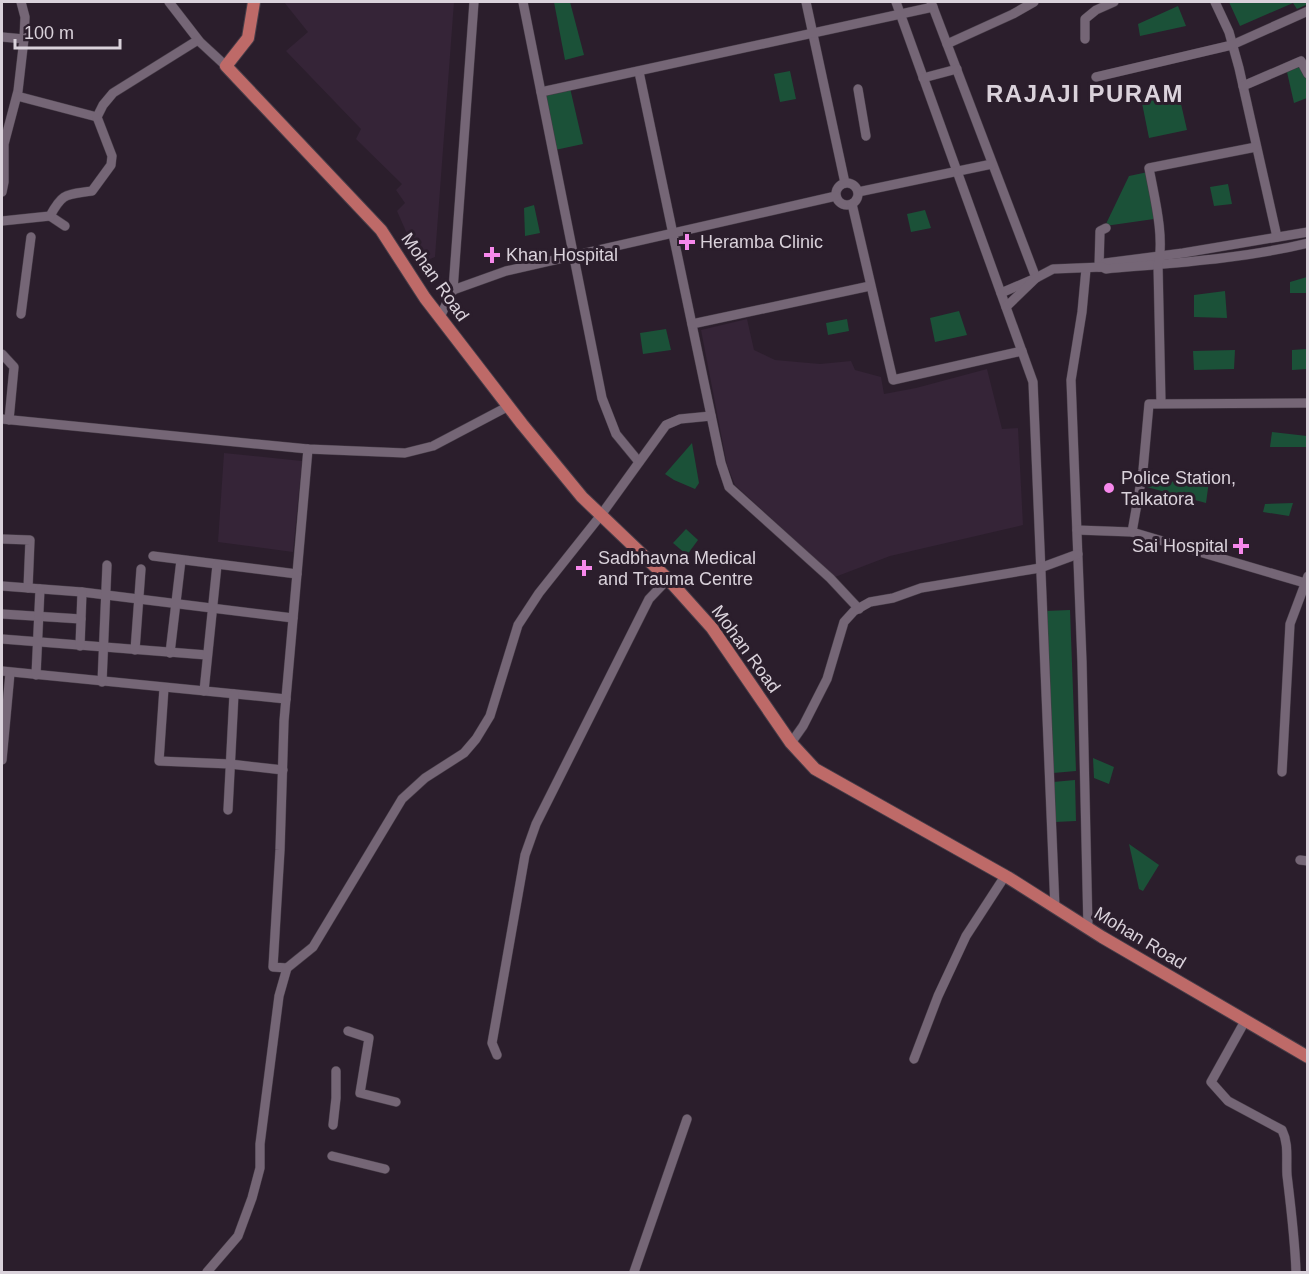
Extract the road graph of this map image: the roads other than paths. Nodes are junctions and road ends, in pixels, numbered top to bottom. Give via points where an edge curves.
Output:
1 (21, 2) edge
2 (169, 2) edge
3 (254, 2) edge
4 (474, 2) edge
5 (523, 2) edge
6 (806, 2) edge
7 (896, 2) edge
8 (1034, 2) edge
9 (1114, 2) edge
10 (1215, 2) edge
11 (932, 4) edge
12 (1019, 6) edge
13 (1308, 11) edge
14 (900, 14) junction
15 (813, 34) junction
16 (2, 37) edge
17 (24, 39) junction
18 (1085, 39) dead end
19 (198, 40) junction
20 (947, 44) junction
21 (1233, 45) junction
22 (226, 66) junction
23 (957, 69) junction
24 (639, 72) junction
25 (1308, 74) edge
26 (1096, 77) dead end
27 (923, 78) junction
28 (1243, 86) junction
29 (858, 88) dead end
30 (541, 92) junction
31 (16, 96) junction
32 (97, 117) junction
33 (866, 136) dead end
34 (1256, 147) junction
35 (992, 164) junction
36 (957, 171) junction
37 (845, 183) junction
38 (2, 192) edge
39 (858, 192) junction
40 (836, 196) junction
41 (852, 204) junction
42 (50, 216) junction
43 (2, 221) edge
44 (65, 226) dead end
45 (1106, 228) dead end
46 (1308, 232) edge
47 (673, 234) junction
48 (31, 237) dead end
49 (1277, 237) junction
50 (1308, 243) edge
51 (574, 256) junction
52 (1159, 261) junction
53 (1100, 267) junction
54 (1086, 269) junction
55 (1036, 278) junction
56 (870, 286) junction
57 (453, 290) junction
58 (1001, 292) junction
59 (1006, 307) junction
60 (21, 314) dead end
61 (440, 316) junction
62 (692, 324) junction
63 (1022, 351) junction
64 (2, 354) edge
65 (1308, 403) edge
66 (1161, 404) junction
67 (509, 406) junction
68 (711, 416) junction
69 (5, 419) edge
70 (308, 449) junction
71 (639, 462) junction
72 (601, 515) junction
73 (1077, 530) junction
74 (1132, 532) junction
75 (2, 539) edge
76 (1078, 554) junction
77 (153, 556) dead end
78 (181, 560) junction
79 (217, 564) junction
80 (106, 565) dead end
81 (141, 568) dead end
82 (1040, 568) junction
83 (297, 574) junction
84 (668, 579) junction
85 (1307, 581) edge
86 (2, 586) edge
87 (28, 588) junction
88 (40, 588) junction
89 (82, 592) junction
90 (106, 595) junction
91 (139, 599) junction
92 (176, 603) junction
93 (213, 608) junction
94 (859, 609) junction
95 (2, 614) edge
96 (39, 617) junction
97 (293, 618) junction
98 (81, 620) junction
99 (2, 639) edge
100 (38, 642) junction
101 (80, 646) junction
102 (104, 647) junction
103 (135, 650) junction
104 (170, 653) junction
105 (207, 656) junction
106 (6, 672) edge
107 (36, 675) junction
108 (102, 682) junction
109 (165, 688) junction
110 (204, 691) junction
111 (234, 694) junction
112 (286, 699) junction
113 (791, 743) junction
114 (2, 759) edge
115 (230, 764) junction
116 (283, 770) junction
117 (1282, 772) dead end
118 (228, 810) dead end
119 (1005, 876) junction
120 (1055, 908) junction
121 (1088, 928) junction
122 (287, 968) junction
123 (1245, 1022) junction
124 (348, 1031) dead end
125 (497, 1055) dead end
126 (1308, 1057) edge
127 (914, 1059) dead end
128 (336, 1071) dead end
129 (396, 1102) dead end
130 (687, 1119) dead end
131 (333, 1125) dead end
132 (332, 1156) dead end
133 (385, 1169) dead end
134 (207, 1272) edge
135 (634, 1272) edge
136 (1296, 1272) edge

1 - 17 street
2 - 19 street
3 - 22 main road via 248,38
4 - 57 street
5 - 30 street
6 - 15 street
7 - 14 street
8 - 12 street
9 - 18 street via 1085,19
10 - 21 street
11 - 14 street
11 - 20 street
12 - 20 street
13 - 21 street
14 - 15 street
14 - 27 street
15 - 24 street
15 - 37 street
16 - 17 street
17 - 31 street
19 - 22 street
19 - 32 street via 114,93
20 - 23 street
21 - 26 street
21 - 28 street
22 - 61 main road, Mohan Road via 381,230
23 - 27 street
23 - 35 street
24 - 30 street
24 - 47 street
25 - 28 street via 1301,61
27 - 36 street
28 - 34 street
29 - 33 street
30 - 51 street
31 - 32 street
31 - 38 street via 4,144
32 - 42 street via 112,156 111,165 92,191 66,195
34 - 49 street
34 - 52 street via 1149,168 1158,221
35 - 36 street
35 - 55 street
36 - 39 street
36 - 58 street
37 - 39 street via 855,186
37 - 40 street via 839,186
39 - 41 street via 858,199
40 - 41 street via 843,205
40 - 47 street
41 - 56 street
42 - 43 street
42 - 44 street
45 - 53 street via 1100,231
46 - 49 street
47 - 51 street
47 - 62 street
48 - 60 street
49 - 52 street
50 - 52 street via 1271,251
51 - 57 street via 506,271
51 - 71 street via 602,399 616,434
52 - 53 street via 1105,263
52 - 66 street
53 - 54 street
54 - 55 street via 1053,269
54 - 73 street via 1071,380
55 - 58 street
55 - 59 street
56 - 62 street
56 - 63 street via 893,380
57 - 61 street
58 - 59 street
59 - 63 street
61 - 67 main road, Mohan Road
62 - 68 street
63 - 82 street via 1032,382
64 - 69 street via 14,367
65 - 66 street
66 - 74 street via 1149,404
67 - 70 street via 433,446 405,453
67 - 72 main road, Mohan Road
68 - 71 street via 680,419 666,425
68 - 94 street via 729,486
69 - 70 street
70 - 83 street
71 - 72 street
72 - 84 main road, Mohan Road
72 - 122 street via 518,625 490,716 476,739 464,753 424,778 402,799 314,947
73 - 74 street
73 - 76 street
74 - 85 street
75 - 87 street via 30,540
76 - 82 street
76 - 121 street
77 - 78 street
78 - 79 street
78 - 92 street
79 - 83 street
79 - 93 street
80 - 90 street
81 - 91 street
82 - 94 street via 921,588 870,602
82 - 120 street
83 - 97 street
84 - 113 main road, Mohan Road via 712,628
84 - 125 street via 649,599 536,824 525,855 492,1043
85 - 117 street via 1290,624
86 - 87 street
87 - 88 street
88 - 89 street
88 - 96 street
89 - 90 street
89 - 98 street
90 - 91 street
90 - 102 street
91 - 92 street
91 - 103 street
92 - 93 street
92 - 104 street
93 - 97 street
93 - 105 street
94 - 113 street via 844,622 827,679
95 - 96 street
96 - 98 street
96 - 100 street
97 - 112 street
98 - 101 street
99 - 100 street
100 - 101 street
100 - 107 street
101 - 102 street
102 - 103 street
102 - 108 street
103 - 104 street
104 - 105 street
105 - 110 street
106 - 107 street
106 - 114 street
107 - 108 street
108 - 109 street
109 - 110 street
109 - 115 street via 159,761
110 - 111 street
111 - 112 street
111 - 115 street
112 - 116 street
113 - 119 main road, Mohan Road via 815,769
115 - 116 street
115 - 118 street
116 - 122 street via 273,967
119 - 120 main road, Mohan Road
119 - 127 street via 966,936
120 - 121 main road, Mohan Road
121 - 123 main road, Mohan Road
122 - 134 street via 279,996 260,1168 238,1236
123 - 126 main road, Mohan Road
123 - 136 street via 1211,1082 1228,1101 1282,1130 1286,1138
124 - 129 street via 369,1038 360,1093
128 - 131 street
130 - 135 street
132 - 133 street

